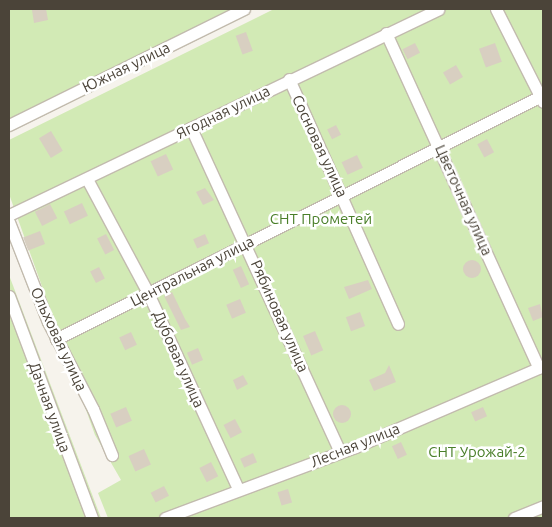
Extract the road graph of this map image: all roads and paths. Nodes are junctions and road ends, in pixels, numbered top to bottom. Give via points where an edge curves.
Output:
1 (244, 9) edge
2 (438, 9) edge
3 (496, 9) edge
4 (386, 33) junction
5 (289, 79) junction
6 (542, 98) edge
7 (9, 125) edge
8 (191, 128) junction
9 (440, 147) junction
10 (87, 179) junction
11 (343, 195) junction
12 (9, 215) edge
13 (9, 222) edge
14 (247, 243) junction
15 (148, 293) junction
16 (9, 296) edge
17 (398, 324) dead end
18 (56, 339) junction
19 (541, 367) edge
20 (340, 452) junction
21 (112, 455) dead end
22 (238, 489) junction
23 (543, 506) edge
24 (92, 518) edge
25 (165, 518) edge
26 (514, 518) edge

1 - 7 street, Южная улица
2 - 4 street, Ягодная улица
3 - 6 street
4 - 5 street, Ягодная улица
4 - 9 street, Цветочная улица
5 - 8 street, Ягодная улица
5 - 11 street, Сосновая улица
6 - 9 street, Центральная улица
8 - 10 street, Ягодная улица
8 - 14 street, Рябиновая улица
9 - 11 street, Центральная улица
9 - 19 street, Цветочная улица
10 - 12 street, Ягодная улица
10 - 15 street, Дубовая улица
11 - 14 street, Центральная улица
11 - 17 street, Сосновая улица
13 - 18 street, Ольховая улица
14 - 15 street, Центральная улица
14 - 20 street, Рябиновая улица
15 - 18 street, Центральная улица
15 - 22 street, Дубовая улица
16 - 24 street, Дачная улица
18 - 21 street, Ольховая улица via 93,409
19 - 20 street, Лесная улица
20 - 22 street, Лесная улица
22 - 25 street, Лесная улица
23 - 26 street

